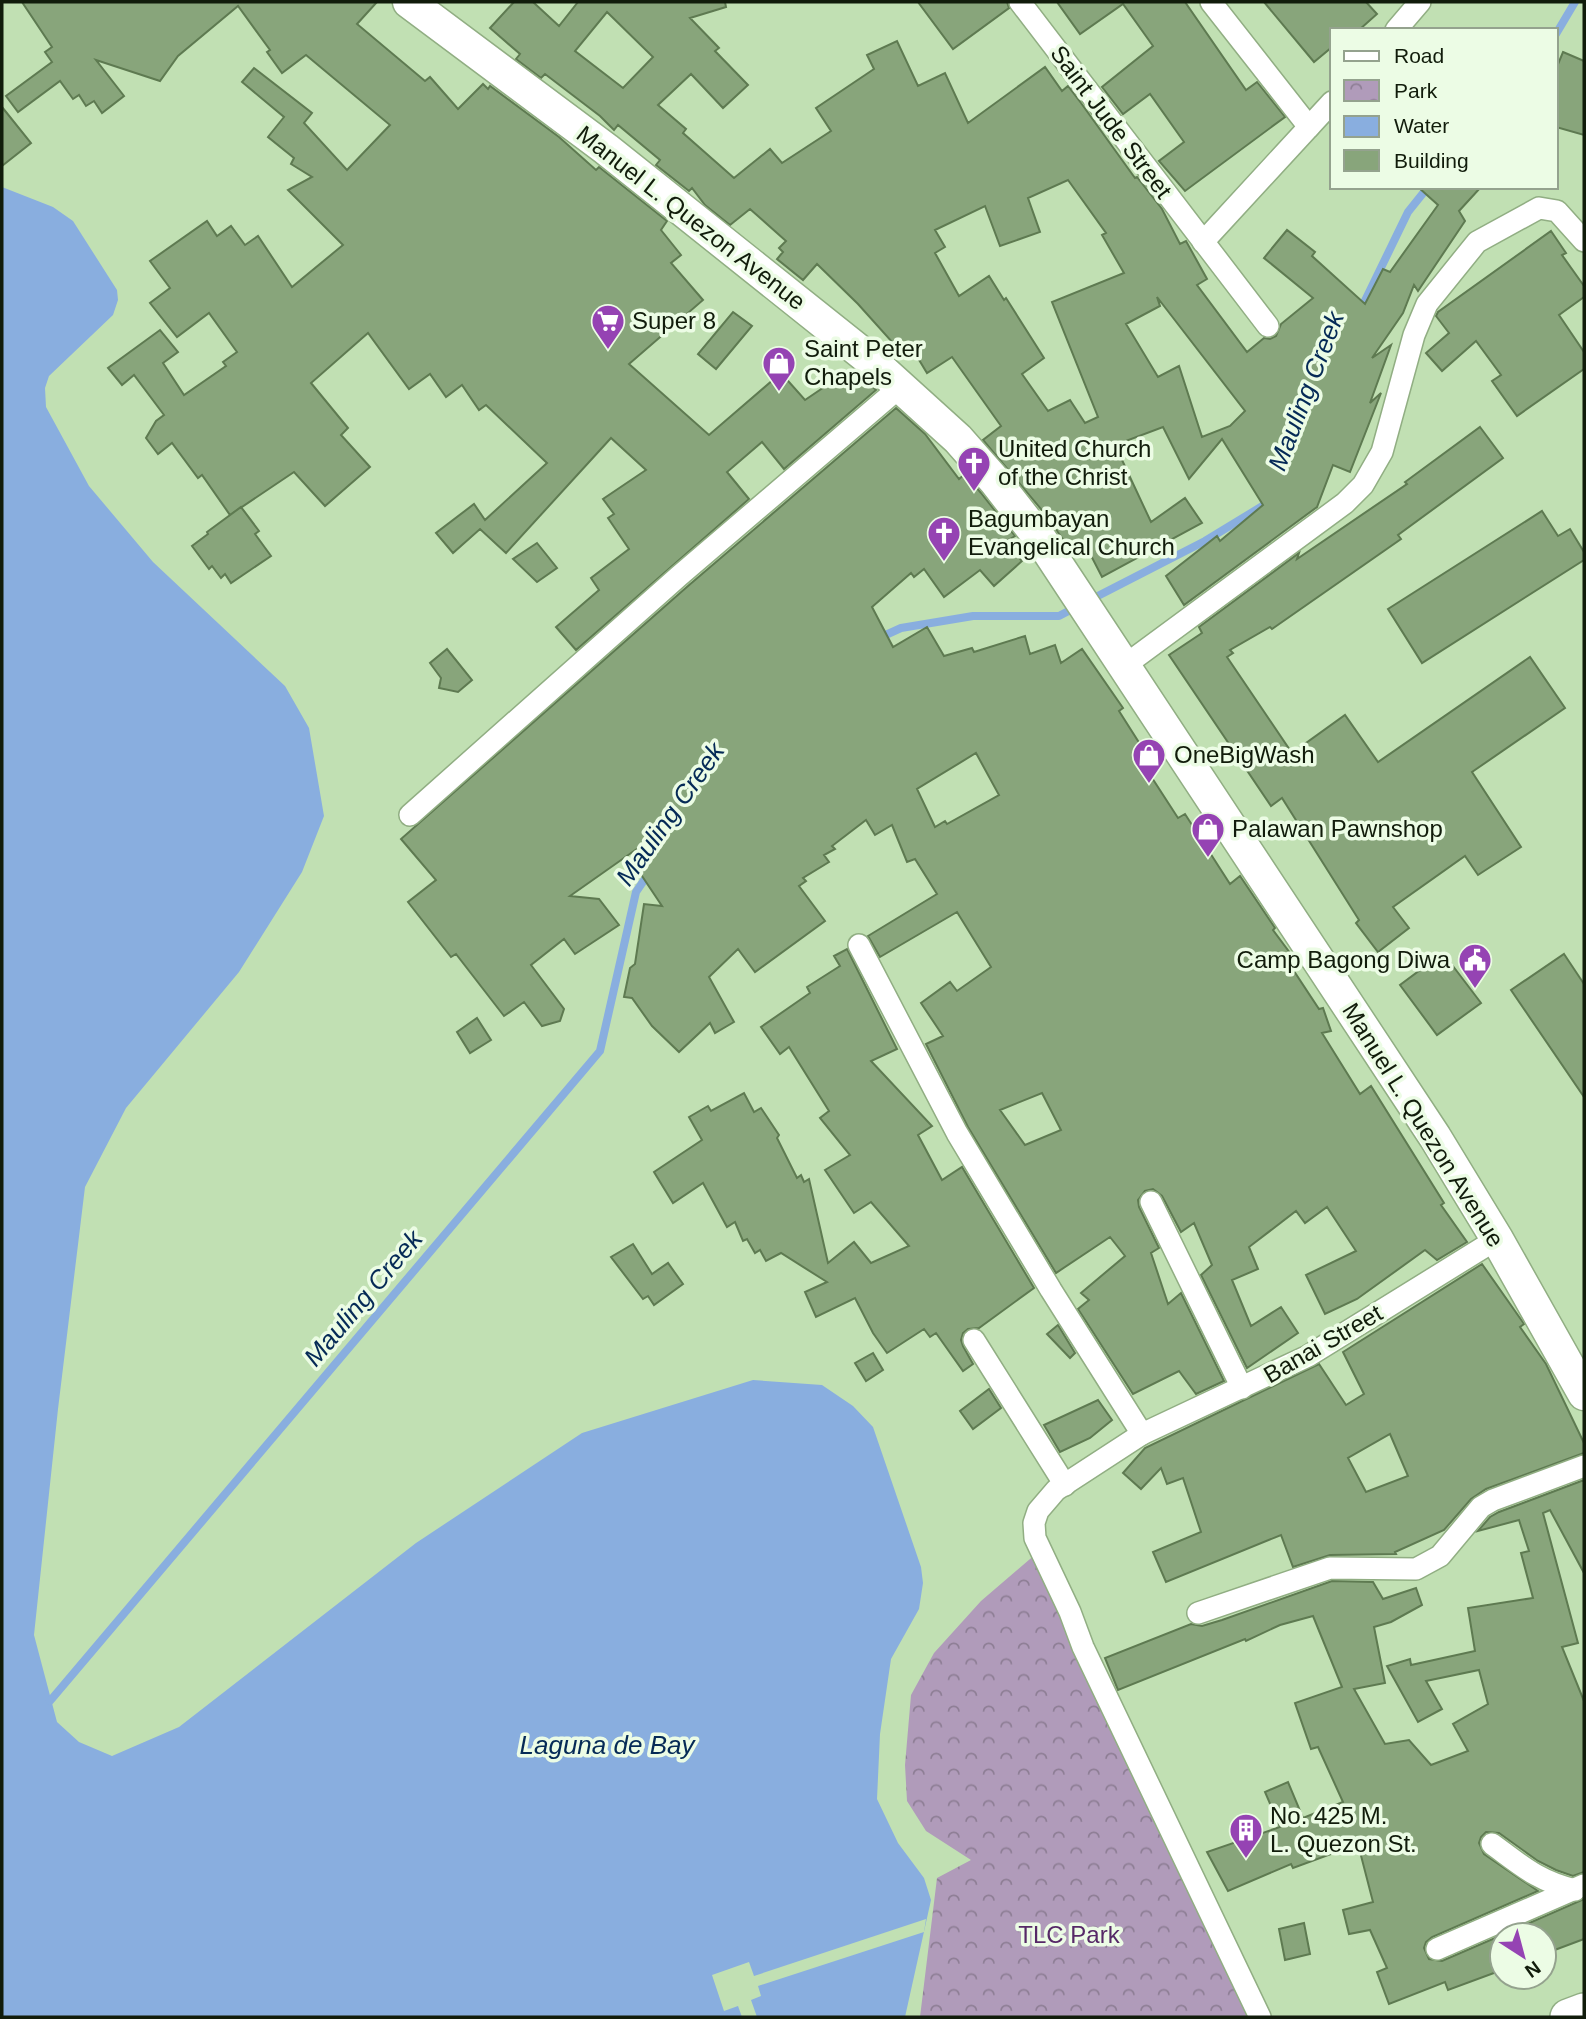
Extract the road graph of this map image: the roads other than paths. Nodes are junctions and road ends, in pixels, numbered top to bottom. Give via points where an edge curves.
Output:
1 (1020, 2) edge
2 (1211, 2) edge
3 (415, 3) edge
4 (1413, 5) edge
5 (1397, 28) edge
6 (1330, 104) edge
7 (1309, 127) junction
8 (1584, 241) edge
9 (1203, 243) junction
10 (1268, 326) dead end
11 (900, 387) junction
12 (1120, 660) junction
13 (410, 815) dead end
14 (859, 945) dead end
15 (1151, 1202) dead end
16 (1496, 1240) junction
17 (974, 1340) dead end
18 (1242, 1388) junction
19 (1584, 1394) edge
20 (1142, 1434) junction
21 (1584, 1466) edge
22 (1065, 1485) junction
23 (1198, 1613) dead end
24 (1492, 1844) dead end
25 (1580, 1887) edge
26 (1437, 1949) dead end
27 (1584, 2011) edge
28 (1260, 2017) edge
29 (1569, 2017) edge

1 - 9 street, Saint Jude Street
2 - 7 street
3 - 11 main road, Manuel L. Quezon Avenue via 606,149
4 - 5 street
6 - 7 street
7 - 9 street
8 - 12 street via 1557,211 1539,208 1477,242 1427,304 1382,452 1363,485 1345,503
9 - 10 street, Saint Jude Street
11 - 12 main road, Manuel L. Quezon Avenue via 958,439 995,481
11 - 13 street
12 - 16 main road, Manuel L. Quezon Avenue via 1435,1137
14 - 20 street via 957,1133
15 - 18 street
16 - 18 street, Banai Street via 1308,1356
16 - 19 main road, Manuel L. Quezon Avenue
17 - 22 street
18 - 20 street, Banai Street
20 - 22 street, Banai Street
21 - 23 street via 1481,1507 1440,1556 1416,1569 1330,1567
22 - 28 street, Banai Street via 1038,1511 1035,1538
24 - 25 street via 1550,1884
25 - 26 street
27 - 29 main road

